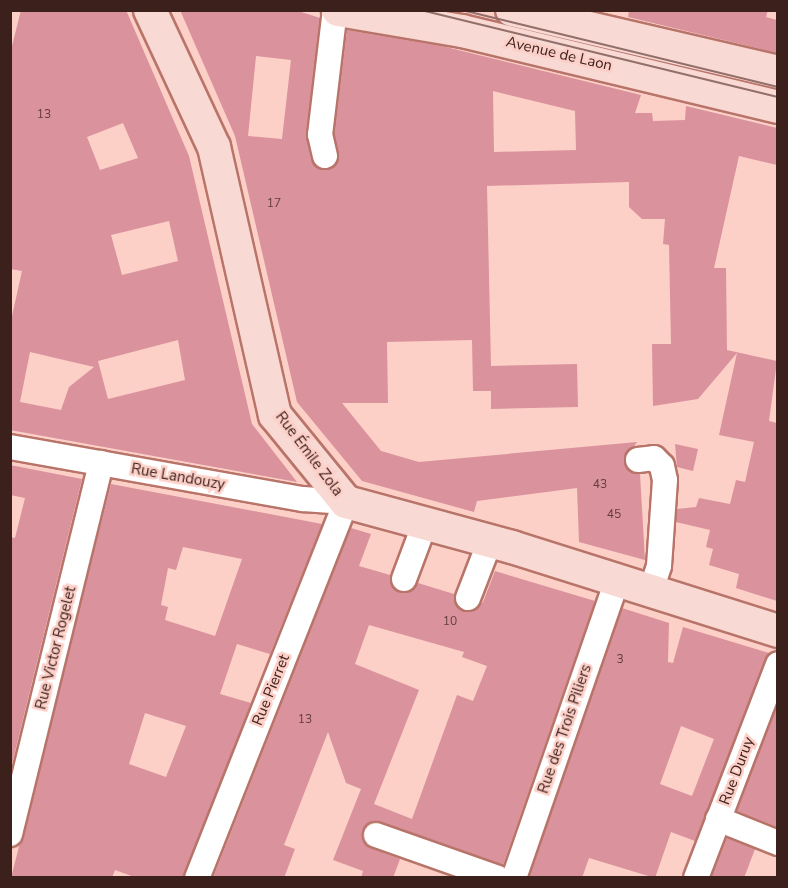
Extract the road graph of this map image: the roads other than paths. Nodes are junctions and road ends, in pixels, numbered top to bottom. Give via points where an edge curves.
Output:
1 (150, 10) edge
2 (336, 10) edge
3 (512, 10) edge
4 (777, 72) edge
5 (777, 107) edge
6 (325, 156) dead end
7 (10, 447) edge
8 (638, 460) dead end
9 (101, 462) junction
10 (346, 502) junction
11 (425, 524) junction
12 (490, 541) junction
13 (404, 579) dead end
14 (617, 580) junction
15 (651, 591) junction
16 (468, 598) dead end
17 (777, 631) edge
18 (777, 664) edge
19 (718, 819) junction
20 (10, 834) edge
21 (376, 835) dead end
22 (777, 843) edge
23 (197, 878) edge
24 (498, 878) edge
25 (514, 878) edge
26 (696, 878) edge

1 - 10 main road, Rue Émile Zola via 214,147 275,414
2 - 5 main road, Avenue de Laon via 462,32
2 - 6 street via 320,135
3 - 4 main road, Avenue de Laon
7 - 9 street, Rue Landouzy
8 - 15 street via 654,458 662,466 665,480 660,566
9 - 10 street, Rue Landouzy via 303,500
9 - 20 street, Rue Victor Rogelet
10 - 11 main road, Rue Émile Zola
10 - 23 street, Rue Pierret
11 - 12 main road, Rue Émile Zola
11 - 13 street
12 - 14 main road, Rue Émile Zola
12 - 16 street
14 - 15 main road, Rue Émile Zola
14 - 25 street, Rue des Trois Piliers
15 - 17 main road, Rue Émile Zola
18 - 19 street, Rue Duruy
19 - 22 street
19 - 26 street, Rue Duruy
21 - 24 street

